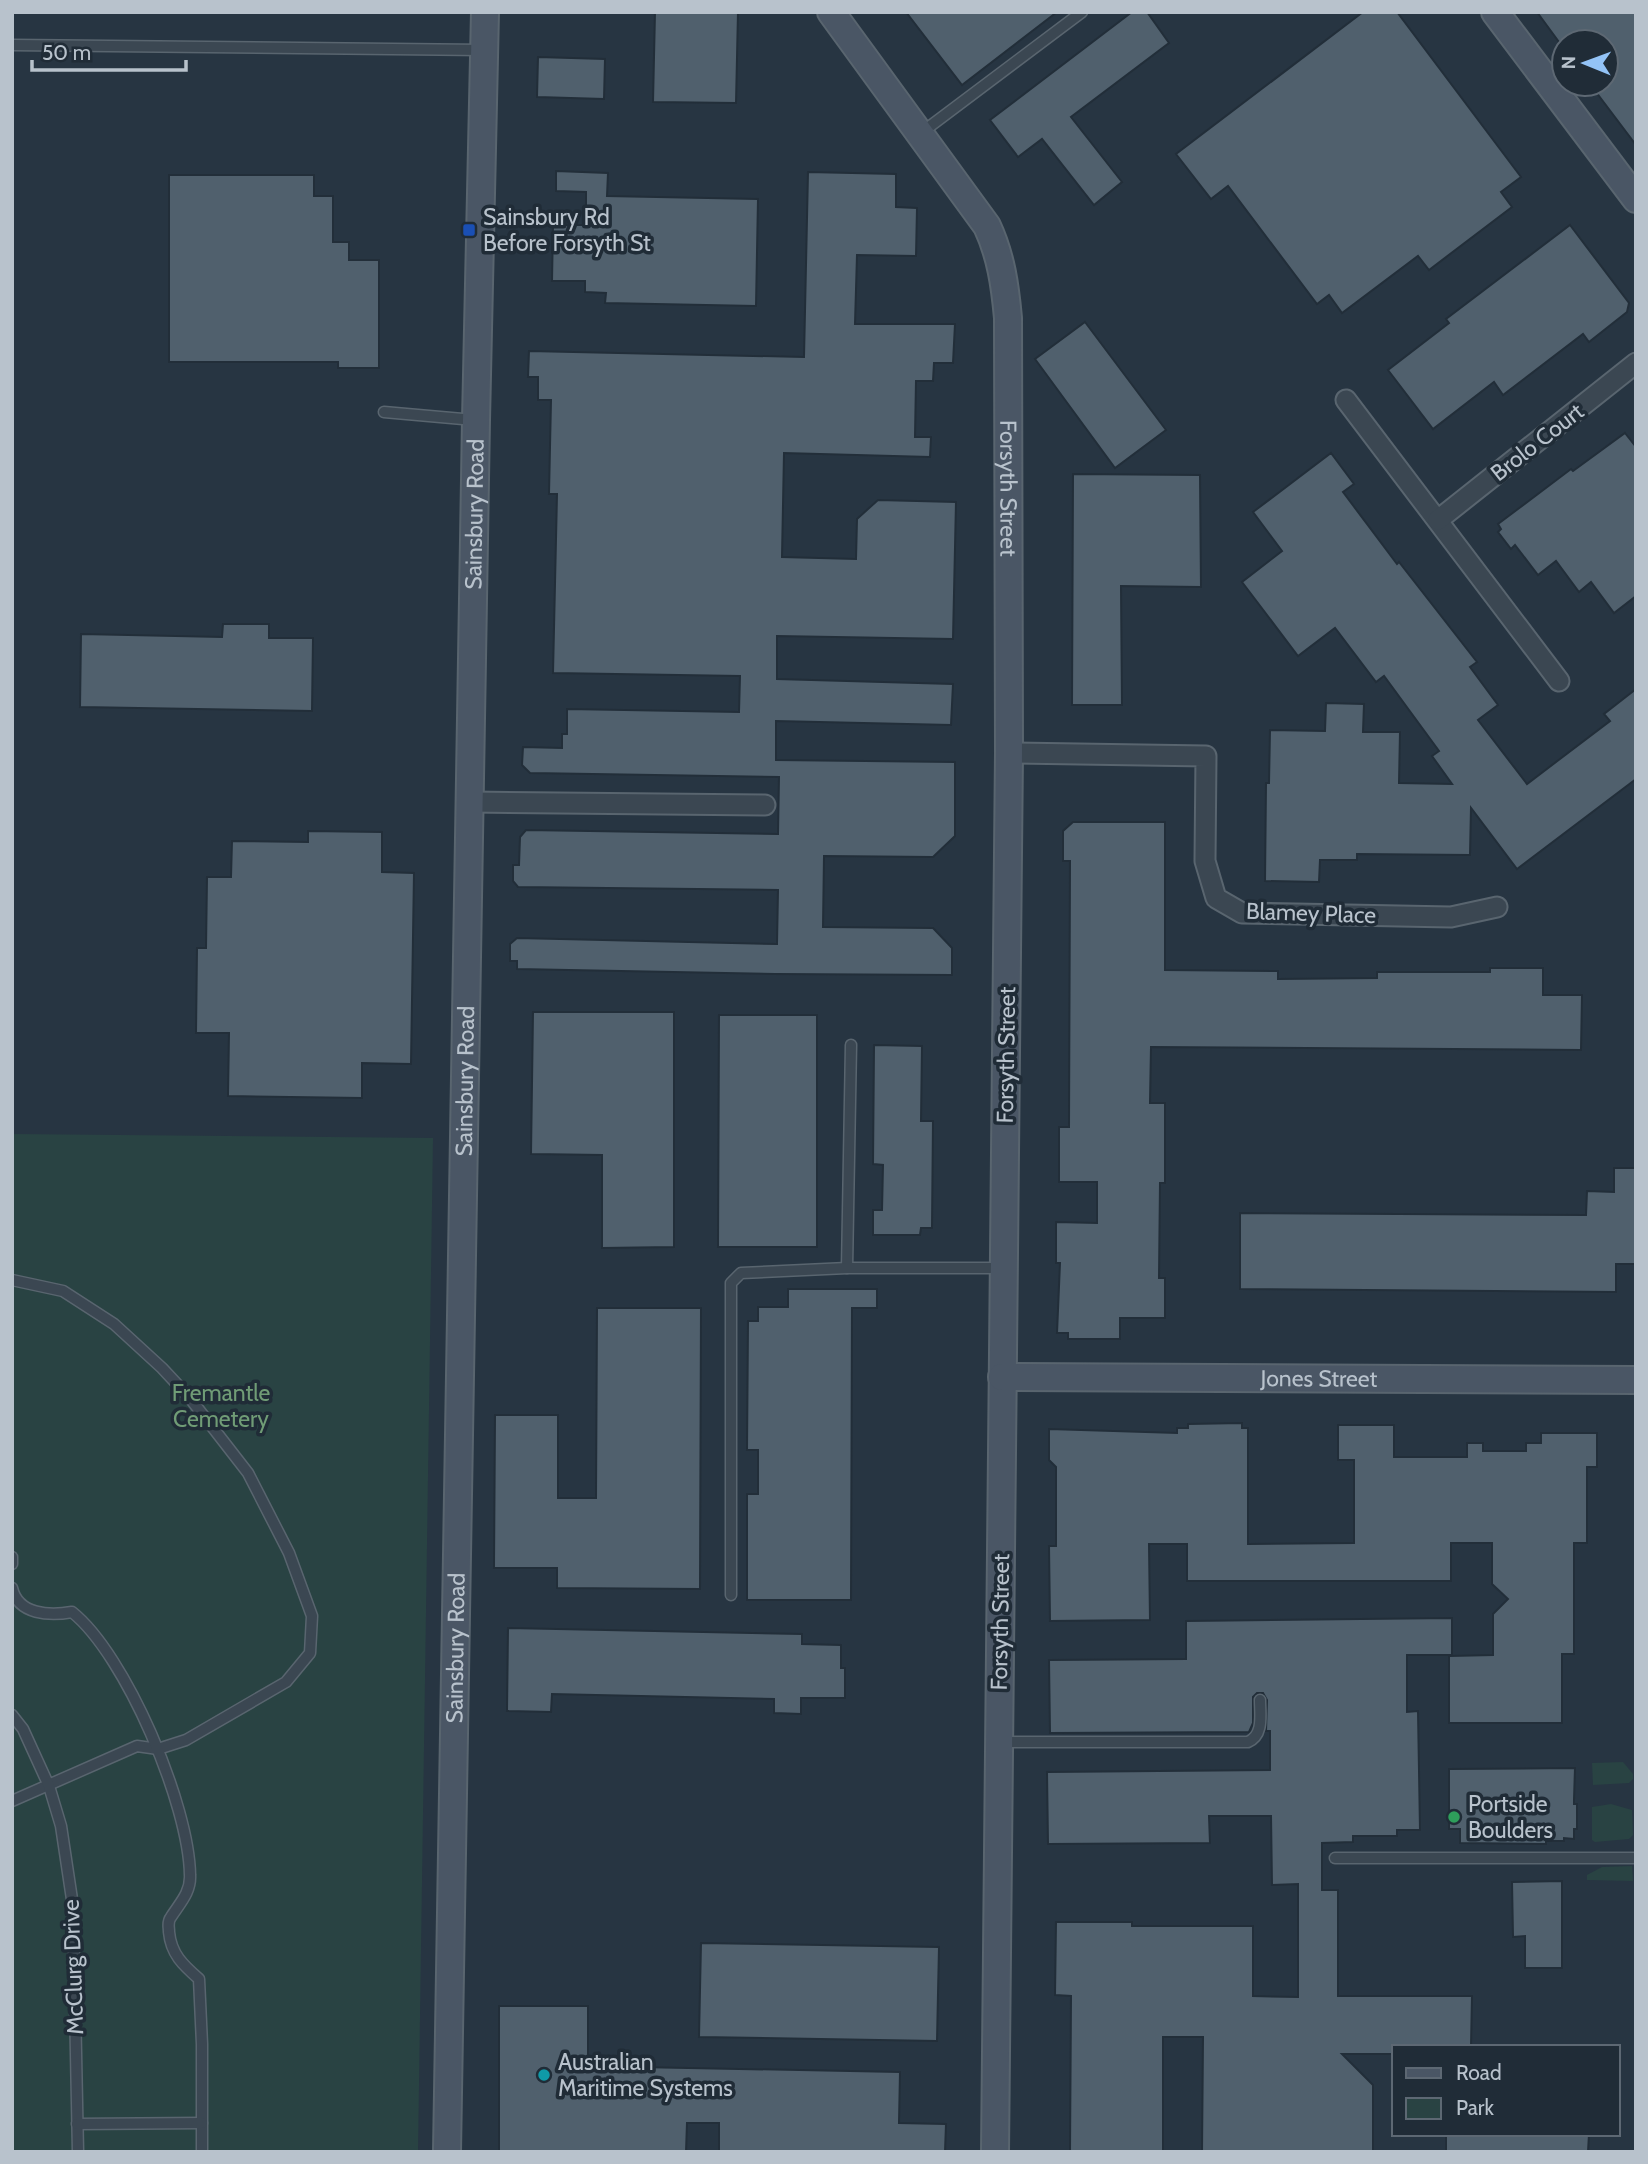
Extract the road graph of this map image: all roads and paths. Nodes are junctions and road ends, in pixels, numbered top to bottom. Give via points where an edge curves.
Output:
1 (485, 12) edge
2 (831, 12) edge
3 (1082, 12) edge
4 (1495, 12) edge
5 (12, 45) edge
6 (485, 50) junction
7 (921, 134) junction
8 (1635, 198) edge
9 (1636, 363) edge
10 (1346, 400) dead end
11 (384, 412) dead end
12 (476, 420) junction
13 (1438, 520) junction
14 (1559, 681) dead end
15 (1009, 753) junction
16 (471, 802) junction
17 (765, 805) dead end
18 (1497, 907) dead end
19 (851, 1045) dead end
20 (847, 1268) junction
21 (1004, 1268) junction
22 (12, 1280) edge
23 (1002, 1377) junction
24 (1636, 1380) edge
25 (12, 1557) edge
26 (12, 1564) edge
27 (12, 1588) edge
28 (731, 1595) dead end
29 (1260, 1700) dead end
30 (12, 1715) edge
31 (999, 1742) junction
32 (158, 1749) junction
33 (49, 1786) junction
34 (12, 1801) edge
35 (1335, 1858) dead end
36 (1636, 1858) edge
37 (202, 2123) junction
38 (77, 2124) junction
39 (78, 2152) edge
40 (202, 2152) edge
41 (447, 2152) edge
42 (995, 2152) edge

1 - 6 street, Sainsbury Road
2 - 7 street, Forsyth Street
3 - 7 lane
4 - 8 street
5 - 6 lane
6 - 12 street, Sainsbury Road
7 - 15 street, Forsyth Street via 987,226 1004,275 1008,318
9 - 13 street, Brolo Court
10 - 13 street
11 - 12 lane
12 - 16 street, Sainsbury Road
13 - 14 street
15 - 18 street, Blamey Place via 1206,756 1205,861 1216,898 1242,913 1451,917
15 - 21 street, Forsyth Street
16 - 17 street
16 - 41 street, Sainsbury Road
19 - 20 lane
20 - 21 lane
20 - 28 lane via 741,1273 732,1283
21 - 23 street, Forsyth Street
22 - 32 lane via 63,1291 114,1324 190,1397 248,1474 289,1553 312,1616 310,1653 286,1682 186,1740
23 - 24 street, Jones Street
23 - 31 street, Forsyth Street
25 - 26 lane
27 - 32 lane via 14,1597 34,1613 72,1612 86,1623 125,1681
29 - 31 lane via 1259,1732 1248,1742
30 - 33 lane, McClurg Drive
31 - 42 street, Forsyth Street
32 - 33 lane via 137,1746
32 - 37 lane via 185,1829 191,1876 188,1892 168,1920 170,1946 199,1979
33 - 34 lane
33 - 38 lane, McClurg Drive via 61,1826 73,1906
35 - 36 lane
37 - 38 lane
37 - 40 lane
38 - 39 lane, McClurg Drive

